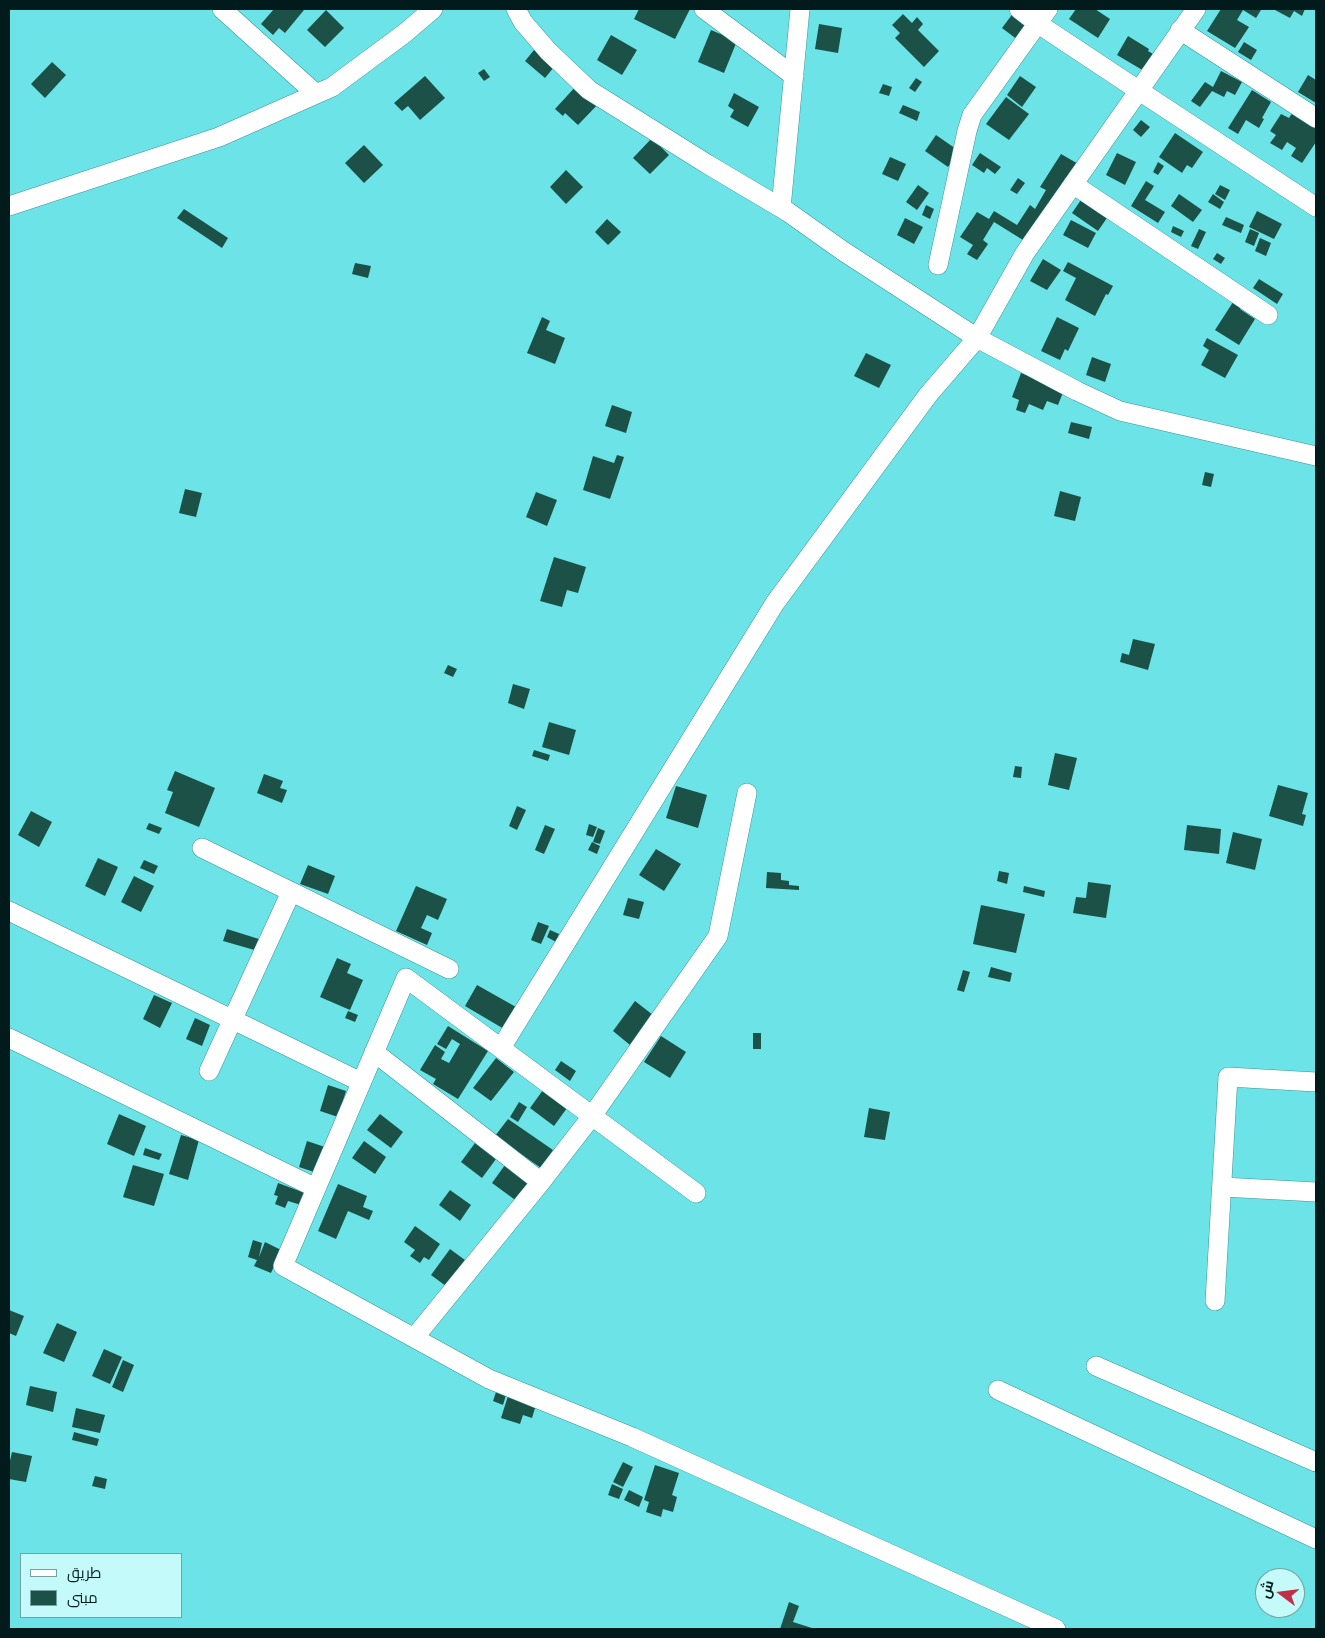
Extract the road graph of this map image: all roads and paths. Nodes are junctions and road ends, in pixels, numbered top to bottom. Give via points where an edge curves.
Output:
1 (222, 9) edge
2 (433, 9) edge
3 (516, 9) edge
4 (704, 9) edge
5 (800, 9) edge
6 (1019, 9) edge
7 (1196, 9) edge
8 (1043, 16) edge
9 (1180, 30) junction
10 (794, 76) junction
11 (1138, 90) junction
12 (316, 94) junction
13 (1316, 118) edge
14 (1073, 184) junction
15 (9, 206) edge
16 (1316, 207) edge
17 (781, 208) junction
18 (938, 265) dead end
19 (1268, 315) dead end
20 (977, 338) junction
21 (1316, 456) edge
22 (747, 793) dead end
23 (202, 848) dead end
24 (291, 892) junction
25 (9, 912) edge
26 (448, 969) dead end
27 (233, 1020) junction
28 (9, 1038) edge
29 (501, 1048) junction
30 (374, 1052) junction
31 (209, 1071) dead end
32 (362, 1082) junction
33 (1316, 1082) edge
34 (592, 1116) junction
35 (541, 1182) junction
36 (1222, 1187) junction
37 (316, 1188) junction
38 (1316, 1192) edge
39 (696, 1193) dead end
40 (1215, 1301) dead end
41 (414, 1338) junction
42 (1096, 1366) dead end
43 (998, 1390) dead end
44 (1316, 1462) edge
45 (1316, 1539) edge
46 (1056, 1629) edge

1 - 12 street
2 - 12 street via 339,82
3 - 17 street via 548,51 589,90
4 - 10 street
5 - 10 street
6 - 8 street
7 - 9 street
8 - 11 street
8 - 18 street via 972,115
9 - 11 street
9 - 13 street
10 - 17 street
11 - 14 street
11 - 16 street
12 - 15 street via 219,137
14 - 19 street
14 - 20 street via 1024,252
17 - 20 street
20 - 21 street via 1120,411
20 - 29 street via 928,394 775,602
22 - 34 street via 718,936
23 - 24 street
24 - 26 street
24 - 27 street
25 - 27 street
27 - 31 street
27 - 32 street
28 - 37 street
29 - 30 street via 406,978
29 - 34 street
30 - 32 street
30 - 35 street
32 - 37 street
33 - 36 street via 1228,1077
34 - 35 street
34 - 39 street
35 - 41 street
36 - 38 street
36 - 40 street
37 - 41 street via 283,1266
41 - 46 street via 488,1379 632,1436
42 - 44 street
43 - 45 street

